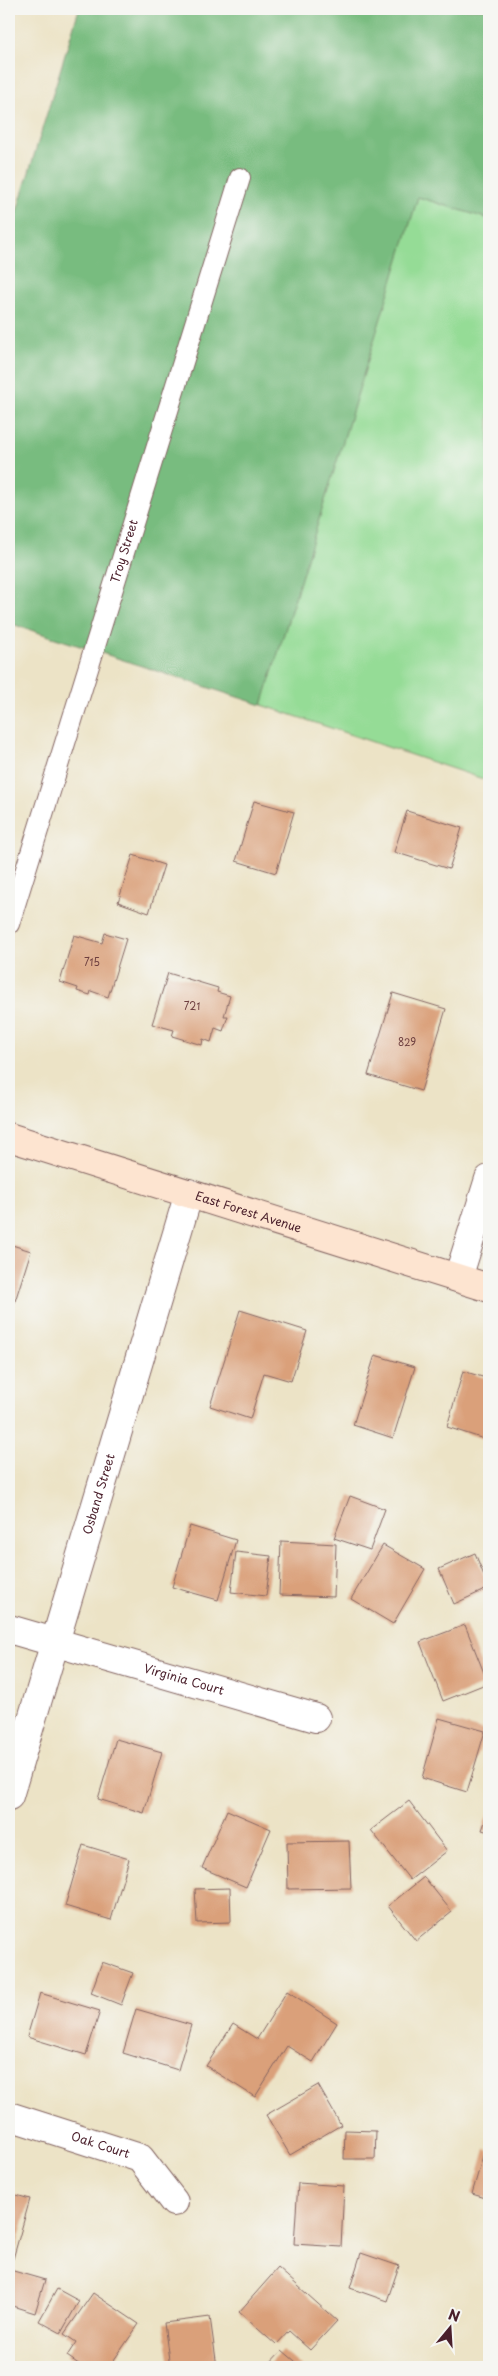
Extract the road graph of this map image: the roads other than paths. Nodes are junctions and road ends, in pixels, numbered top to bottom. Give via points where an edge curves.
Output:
1 (240, 178) dead end
2 (9, 924) edge
3 (9, 1137) edge
4 (489, 1179) edge
5 (189, 1193) junction
6 (458, 1278) junction
7 (489, 1288) edge
8 (9, 1629) edge
9 (54, 1643) junction
10 (316, 1718) dead end
11 (9, 1796) edge
12 (9, 2116) edge
13 (174, 2202) dead end

1 - 2 lane, Troy Street
3 - 5 street, East Forest Avenue
4 - 6 street
5 - 6 street, East Forest Avenue
5 - 9 street, Osband Street
6 - 7 street, East Forest Avenue
8 - 9 street, Virginia Court
9 - 10 street, Virginia Court
9 - 11 street, Osband Street
12 - 13 street, Oak Court via 140,2158

